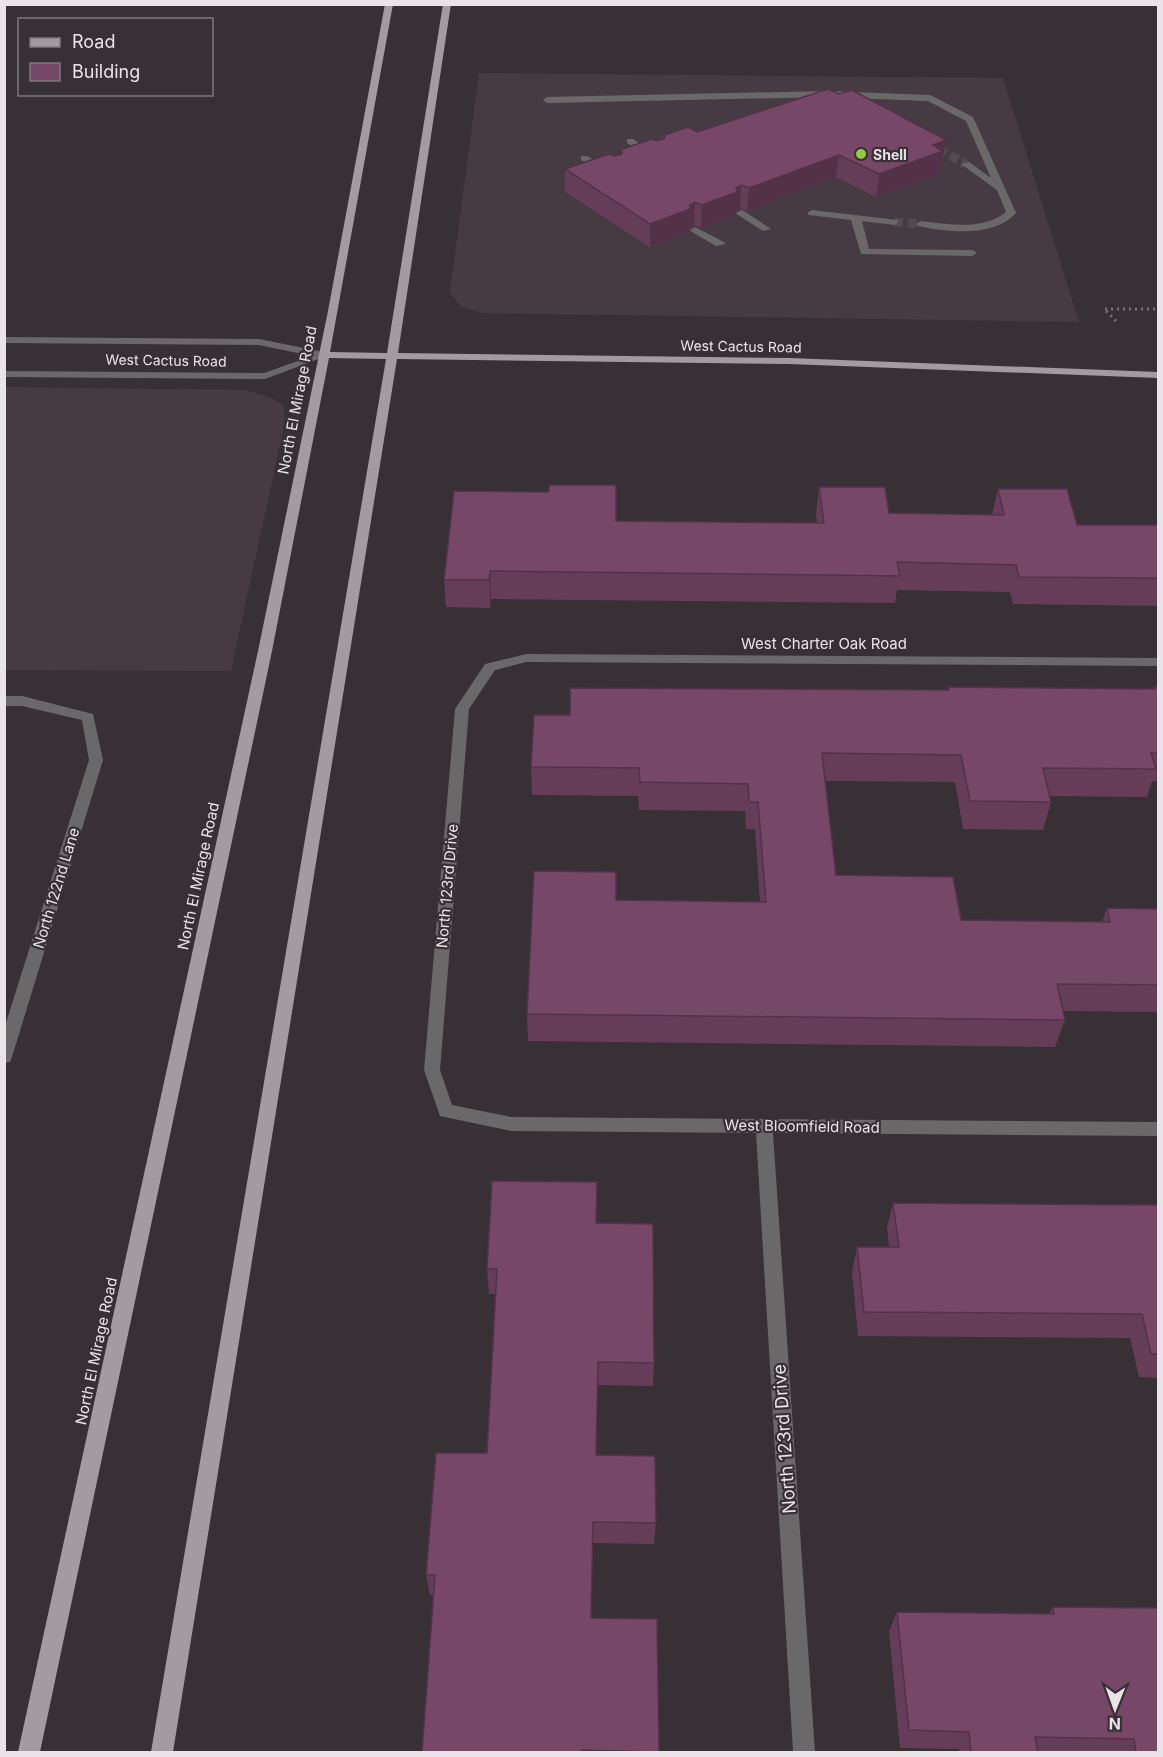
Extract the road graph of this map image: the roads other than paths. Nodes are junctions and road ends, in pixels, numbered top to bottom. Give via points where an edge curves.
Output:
1 (389, 4) edge
2 (447, 4) edge
3 (827, 94) junction
4 (547, 100) dead end
5 (852, 105) edge
6 (630, 141) dead end
7 (584, 158) dead end
8 (658, 159) edge
9 (966, 164) tunnel mouth
10 (616, 174) edge
11 (1001, 189) junction
12 (741, 213) dead end
13 (812, 213) dead end
14 (856, 219) junction
15 (894, 222) tunnel mouth
16 (921, 224) tunnel mouth
17 (766, 229) dead end
18 (696, 230) dead end
19 (720, 243) dead end
20 (972, 253) dead end
21 (4, 340) edge
22 (324, 355) junction
23 (390, 356) junction
24 (4, 374) edge
25 (1158, 375) edge
26 (1158, 662) edge
27 (490, 667) joint
28 (4, 701) edge
29 (4, 1058) edge
30 (446, 1111) joint
31 (764, 1126) junction
32 (1158, 1130) edge
33 (29, 1752) edge
34 (162, 1752) edge
35 (804, 1752) edge

1 - 22 main road, North El Mirage Road
2 - 23 main road
3 - 4 street
3 - 5 street
3 - 11 street via 930,98 970,119
6 - 8 street
7 - 10 street
9 - 11 street
11 - 16 street via 1011,213 1004,221 987,226
12 - 17 street
13 - 14 street
14 - 15 street
14 - 20 street via 865,252
18 - 19 street
21 - 22 street, West Cactus Road via 259,342
22 - 23 main road, West Cactus Road
22 - 24 street, West Cactus Road via 265,376
22 - 33 main road, North El Mirage Road via 265,651
23 - 25 main road, West Cactus Road via 789,362
23 - 34 main road
26 - 27 street, West Charter Oak Road via 526,658
27 - 30 street, North 123rd Drive via 462,709 432,1070
28 - 29 street, North 122nd Lane via 22,701 88,717 96,760
30 - 31 street, West Bloomfield Road via 511,1124
31 - 32 street, West Bloomfield Road
31 - 35 street, North 123rd Drive

